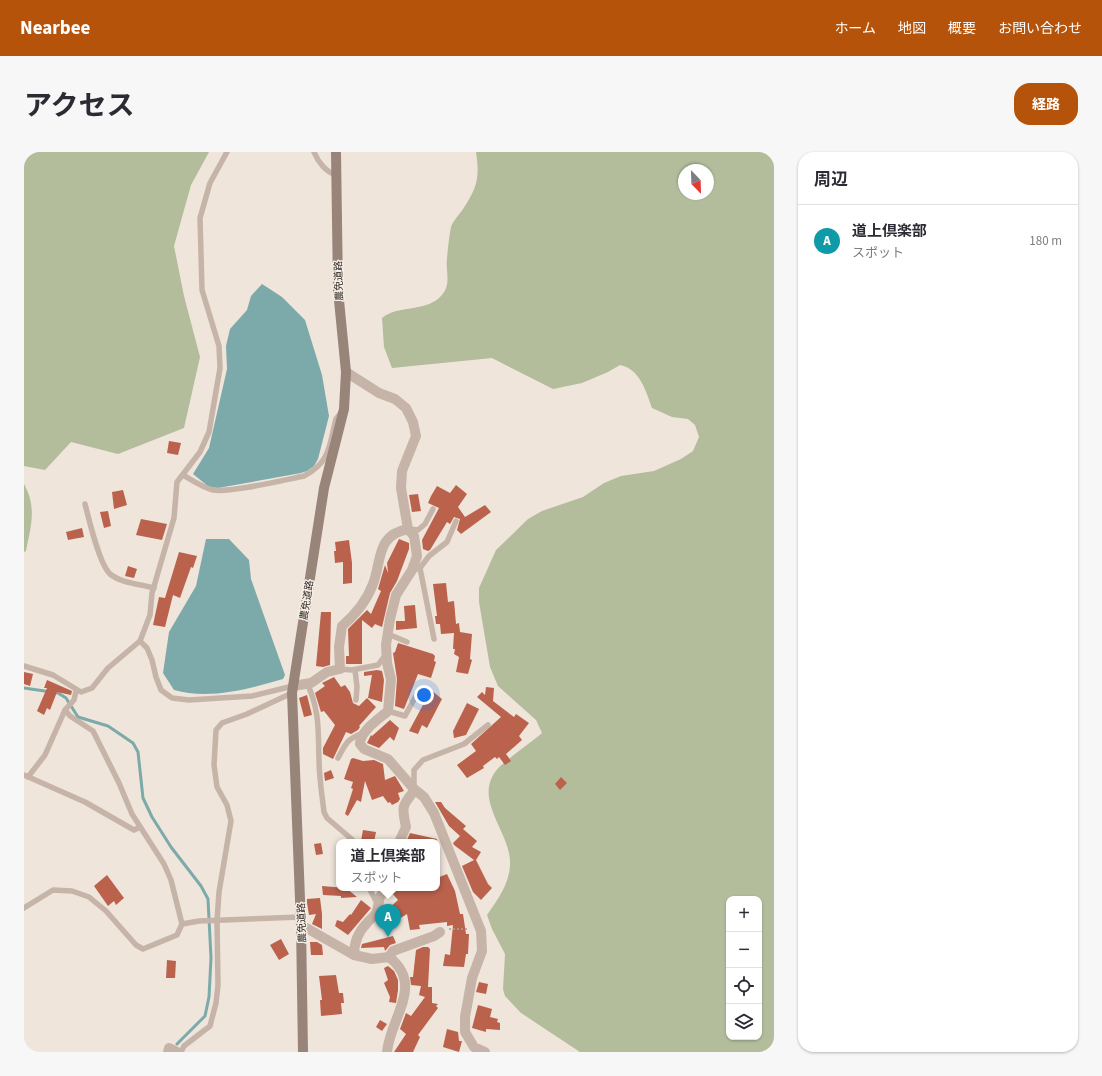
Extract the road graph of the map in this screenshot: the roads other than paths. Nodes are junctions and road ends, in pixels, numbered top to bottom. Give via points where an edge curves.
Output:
1 (227, 152) edge
2 (314, 152) edge
3 (336, 152) edge
4 (336, 175) junction
5 (346, 372) junction
6 (344, 409) junction
7 (183, 475) junction
8 (85, 504) dead end
9 (433, 509) dead end
10 (456, 521) dead end
11 (408, 529) junction
12 (416, 569) junction
13 (154, 588) junction
14 (388, 634) junction
15 (434, 639) dead end
16 (140, 641) junction
17 (407, 642) dead end
18 (386, 654) junction
19 (24, 666) edge
20 (340, 669) junction
21 (355, 670) junction
22 (307, 684) junction
23 (293, 689) junction
24 (419, 690) dead end
25 (76, 691) junction
26 (356, 700) dead end
27 (65, 710) junction
28 (388, 711) junction
29 (488, 725) dead end
30 (365, 732) junction
31 (338, 758) dead end
32 (26, 776) edge
33 (414, 789) junction
34 (140, 827) junction
35 (352, 839) edge
36 (400, 839) edge
37 (371, 891) edge
38 (384, 891) edge
39 (377, 903) junction
40 (24, 908) edge
41 (215, 921) junction
42 (301, 921) junction
43 (182, 924) junction
44 (440, 932) road end
45 (354, 955) junction
46 (389, 958) junction
47 (168, 1052) edge
48 (177, 1052) edge
49 (181, 1052) edge
50 (303, 1052) edge
51 (387, 1052) edge
52 (485, 1052) edge

1 - 7 lane via 210,183 200,218 202,290 219,346 220,368 209,432 200,452
2 - 4 lane via 321,164 331,174
3 - 4 street, 農免道路
4 - 5 street, 農免道路 via 338,290
5 - 6 street, 農免道路
5 - 11 street via 379,393 395,399 406,408 413,422 416,436 402,471 401,488
6 - 7 lane via 336,419 325,460 316,470 304,476 230,490 215,490
6 - 23 street, 農免道路 via 324,488
7 - 13 lane via 177,482 174,518
8 - 13 lane via 95,542 109,573 123,580
9 - 11 lane via 425,524 418,530
10 - 12 lane via 447,542
11 - 12 street via 414,536 417,546
11 - 20 street via 398,531 380,550 373,584 352,617 342,626 339,647
12 - 14 street via 396,595
12 - 15 lane
13 - 16 lane via 150,615
14 - 17 lane
14 - 18 street
16 - 23 lane via 147,648 161,690 172,698 190,700 252,696
16 - 25 lane via 108,668 92,688
18 - 21 lane via 378,665
18 - 28 street via 391,679
19 - 25 lane via 52,675
20 - 21 lane
20 - 22 street via 327,672
21 - 26 lane
22 - 23 street
22 - 35 lane via 315,700 319,730 324,812 327,818
23 - 41 lane via 247,714 222,723 216,730 214,765 217,786 227,805 231,821
23 - 42 street, 農免道路
24 - 28 lane via 405,716
25 - 27 lane via 74,700
27 - 32 lane via 45,756
27 - 34 lane via 93,731
28 - 30 street
29 - 33 lane via 464,744 423,760 414,770
30 - 31 lane via 350,738
30 - 33 street via 360,739 364,749 388,759
32 - 34 lane via 84,802 134,830
33 - 36 street via 403,804 406,827
33 - 52 street via 424,797 434,813 481,931 482,951 472,978 465,1032 474,1047
34 - 43 lane via 164,864 171,880
37 - 39 lane
38 - 39 street
39 - 45 street via 376,913 358,936
40 - 43 lane via 53,890 72,891 89,897 143,949 177,935
41 - 42 lane
41 - 43 lane
41 - 49 lane via 218,985 214,1011 210,1026 184,1046
42 - 45 street
42 - 50 street, 農免道路
44 - 46 street via 393,950
45 - 46 street via 372,960
46 - 51 street via 403,973 406,989 388,1040
47 - 48 street via 169,1048

